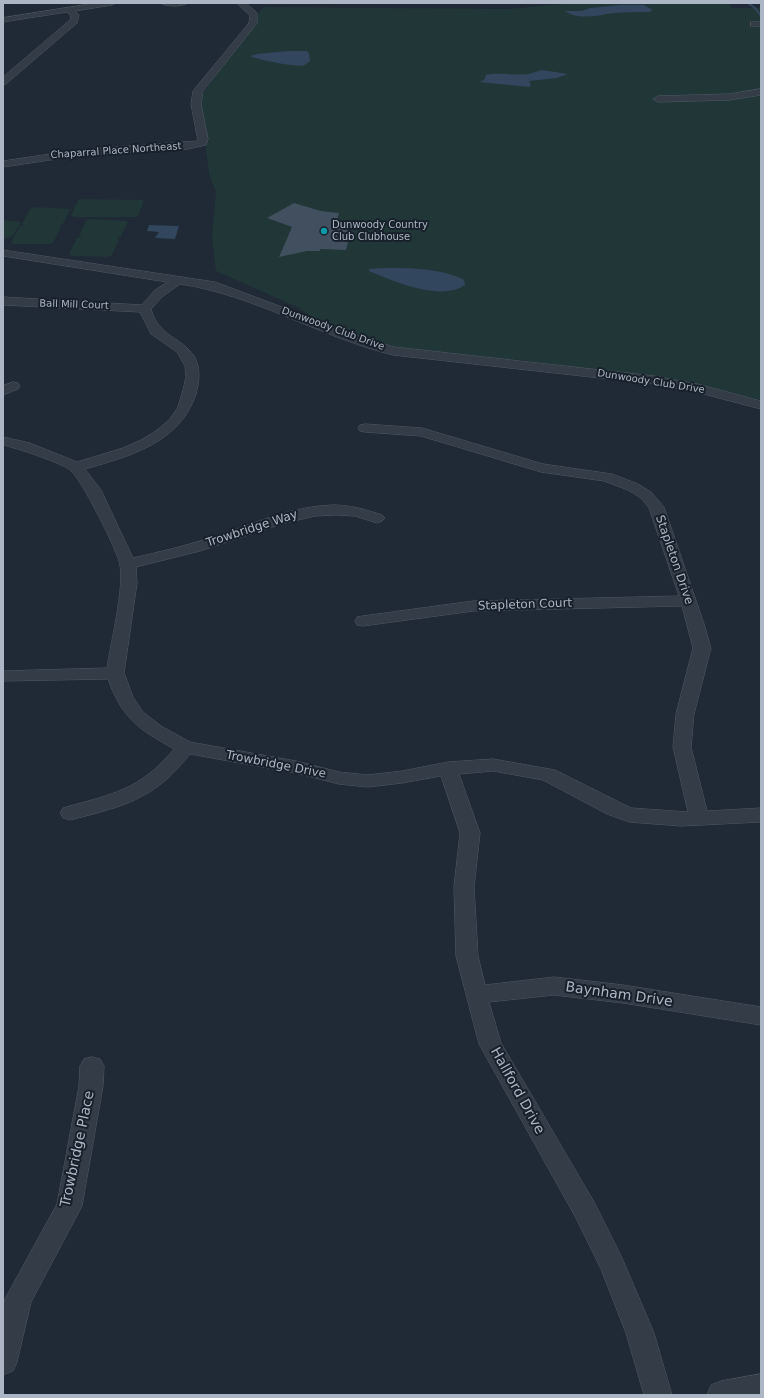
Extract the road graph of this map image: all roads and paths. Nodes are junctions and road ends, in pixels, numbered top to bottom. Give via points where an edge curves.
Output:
1 (112, 3) edge
2 (164, 3) edge
3 (184, 3) edge
4 (241, 3) edge
5 (68, 9) junction
6 (3, 20) edge
7 (3, 82) edge
8 (761, 92) edge
9 (658, 99) dead end
10 (3, 164) edge
11 (3, 252) edge
12 (179, 279) junction
13 (3, 300) edge
14 (145, 309) junction
15 (761, 405) edge
16 (365, 428) dead end
17 (3, 441) edge
18 (76, 467) junction
19 (377, 518) dead end
20 (128, 564) junction
21 (688, 601) junction
22 (363, 621) dead end
23 (115, 673) junction
24 (3, 676) edge
25 (185, 747) junction
26 (448, 768) junction
27 (70, 813) dead end
28 (761, 815) edge
29 (699, 818) junction
30 (476, 995) junction
31 (761, 1016) edge
32 (92, 1066) dead end
33 (3, 1362) edge
34 (761, 1388) edge
35 (658, 1395) edge
36 (721, 1395) edge

1 - 5 street
2 - 3 street
4 - 10 street, Chaparral Place Northeast via 254,15 253,23 198,91 196,104 202,143 84,152
5 - 6 street
5 - 7 street via 75,15 74,21
8 - 9 street via 729,97
11 - 12 street, Dunwoody Club Drive
12 - 14 street via 158,294
12 - 15 street, Dunwoody Club Drive via 230,290 360,341 393,351 654,380
13 - 14 street, Ball Mill Court
14 - 18 street via 156,331 187,356 194,371 184,410 172,424 154,438 112,456
16 - 21 street, Stapleton Drive via 422,432 513,461 541,468 607,477 633,487 646,494 656,507
17 - 18 street via 25,446
18 - 20 street, Trowbridge Drive via 93,490
19 - 20 street, Trowbridge Way via 354,510 306,511 180,552
20 - 23 street, Trowbridge Drive via 129,582
21 - 22 street, Stapleton Court via 473,606
21 - 29 street, Stapleton Drive via 702,648 685,714 682,747
23 - 24 street
23 - 25 street, Trowbridge Drive via 124,698 137,716 154,730
25 - 26 street, Trowbridge Drive via 296,767 339,778 368,781
25 - 27 street via 160,776 147,786 110,802
26 - 29 street, Trowbridge Drive via 493,765 519,768 548,775 629,815
26 - 30 street, Hallford Drive via 470,833 464,887 467,956
28 - 29 street, Trowbridge Drive
30 - 31 street, Baynham Drive via 554,986
30 - 35 street, Hallford Drive via 490,1044 585,1210 613,1266 640,1333
32 - 33 street, Trowbridge Place via 91,1086 69,1206 18,1299
34 - 36 street

